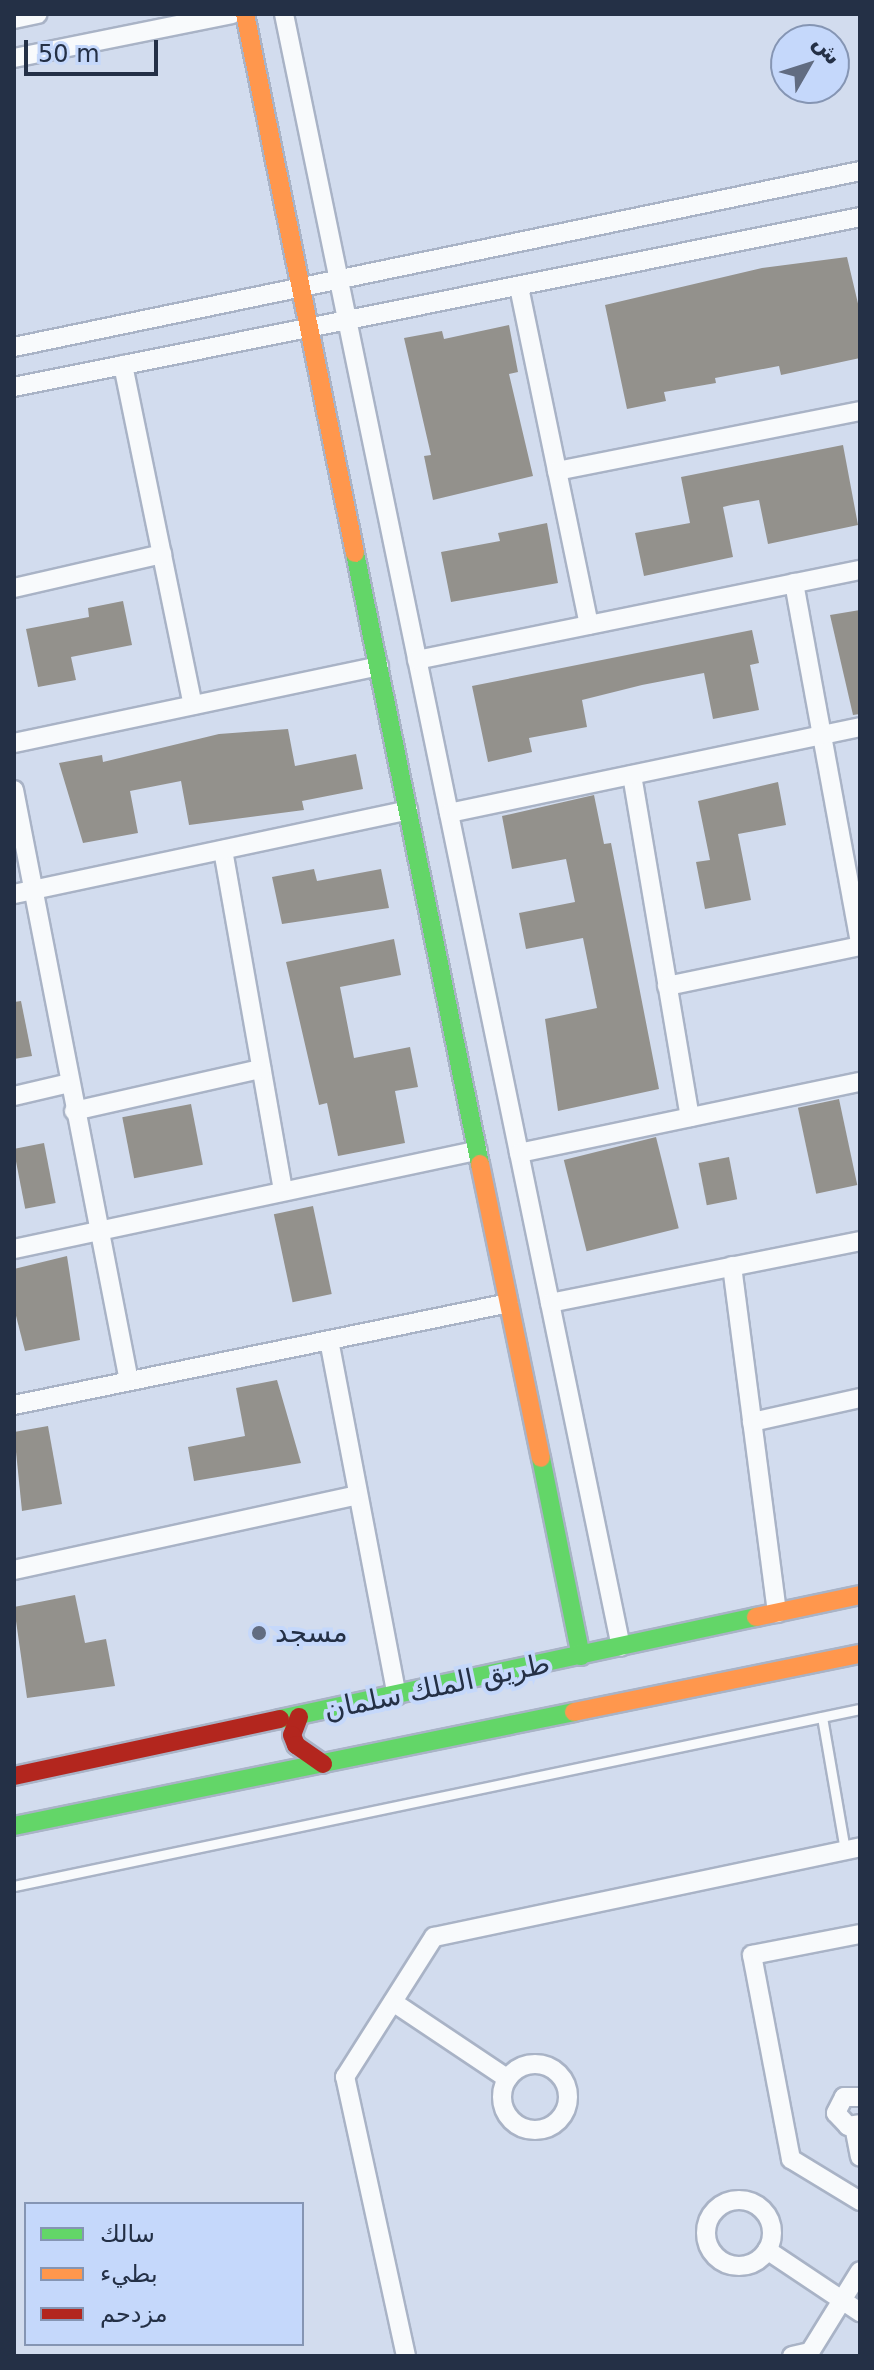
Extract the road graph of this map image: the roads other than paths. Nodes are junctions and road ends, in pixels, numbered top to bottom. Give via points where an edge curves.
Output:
1 (37, 14) edge
2 (232, 14) edge
3 (245, 14) edge
4 (284, 14) edge
5 (14, 19) edge
6 (14, 58) edge
7 (860, 171) edge
8 (860, 217) edge
9 (339, 280) junction
10 (519, 287) junction
11 (301, 288) junction
12 (348, 322) junction
13 (309, 326) junction
14 (14, 347) edge
15 (123, 365) junction
16 (14, 387) edge
17 (860, 411) edge
18 (557, 471) junction
19 (162, 554) junction
20 (860, 570) edge
21 (794, 583) junction
22 (14, 588) edge
23 (589, 625) junction
24 (417, 660) junction
25 (379, 666) junction
26 (193, 705) junction
27 (860, 727) edge
28 (820, 735) junction
29 (14, 743) edge
30 (632, 775) junction
31 (14, 790) edge
32 (408, 810) junction
33 (449, 813) junction
34 (223, 850) junction
35 (854, 877) edge
36 (33, 890) junction
37 (14, 894) edge
38 (860, 944) edge
39 (667, 986) junction
40 (261, 1069) junction
41 (860, 1082) edge
42 (69, 1083) junction
43 (14, 1096) edge
44 (74, 1111) junction
45 (690, 1117) junction
46 (478, 1150) junction
47 (519, 1153) junction
48 (283, 1191) junction
49 (96, 1231) junction
50 (860, 1241) edge
51 (14, 1249) edge
52 (732, 1266) junction
53 (509, 1303) junction
54 (550, 1303) junction
55 (329, 1340) junction
56 (129, 1381) junction
57 (860, 1398) edge
58 (14, 1405) edge
59 (752, 1422) junction
60 (358, 1495) junction
61 (14, 1570) edge
62 (860, 1595) edge
63 (777, 1613) junction
64 (621, 1647) junction
65 (860, 1654) edge
66 (581, 1656) junction
67 (397, 1696) junction
68 (860, 1709) edge
69 (299, 1717) junction
70 (822, 1717) junction
71 (323, 1764) junction
72 (14, 1776) edge
73 (14, 1826) edge
74 (853, 1848) edge
75 (14, 1886) edge
76 (860, 1934) edge
77 (393, 2002) junction
78 (508, 2079) dead end
79 (860, 2097) edge
80 (857, 2125) edge
81 (860, 2156) edge
82 (860, 2201) edge
83 (767, 2250) dead end
84 (860, 2271) edge
85 (843, 2301) junction
86 (860, 2312) edge
87 (406, 2356) edge
88 (792, 2356) edge

1 - 5 street
2 - 6 street
3 - 11 main road
4 - 9 street
7 - 9 street
8 - 10 street
9 - 11 street
9 - 12 street
10 - 12 street
10 - 18 street
11 - 13 main road
11 - 14 street
12 - 13 street
12 - 24 street
13 - 15 street
13 - 25 main road
15 - 16 street
15 - 19 street
17 - 18 street
18 - 23 street
19 - 22 street
19 - 26 street
20 - 21 street
21 - 23 street
21 - 28 street
23 - 24 street
24 - 33 street
25 - 26 street
25 - 32 main road
26 - 29 street
27 - 28 street
28 - 30 street
28 - 35 street
30 - 33 street
30 - 39 street
31 - 36 street
32 - 34 street
32 - 46 main road
33 - 47 street
34 - 36 street
34 - 40 street
35 - 38 street
36 - 37 street
36 - 42 street
38 - 39 street
39 - 45 street
40 - 44 street
40 - 48 street
41 - 45 street
42 - 43 street
42 - 44 street
44 - 49 street
45 - 47 street
46 - 48 street
46 - 53 main road
47 - 54 street
48 - 49 street
49 - 51 street
49 - 56 street
50 - 52 street
52 - 54 street
52 - 59 street
53 - 55 street
53 - 66 main road
54 - 64 street
55 - 56 street
55 - 60 street
56 - 58 street
57 - 59 street
59 - 63 street
60 - 61 street
60 - 67 street
62 - 63 main road, طريق الملك سلمان
63 - 64 main road, طريق الملك سلمان
64 - 66 main road, طريق الملك سلمان
65 - 71 main road, طريق الملك سلمان
66 - 67 main road, طريق الملك سلمان
67 - 69 main road, طريق الملك سلمان
68 - 70 lane
69 - 71 main road via 292,1735 296,1745
69 - 72 main road, طريق الملك سلمان
70 - 74 lane
70 - 75 lane
71 - 73 main road, طريق الملك سلمان
74 - 77 street via 434,1937
76 - 82 street via 752,1955 791,2159
77 - 78 street
77 - 87 street via 345,2077
79 - 80 street via 844,2097 837,2107 839,2118
80 - 81 street
83 - 85 street
84 - 85 street
85 - 86 street
85 - 88 street via 810,2352

